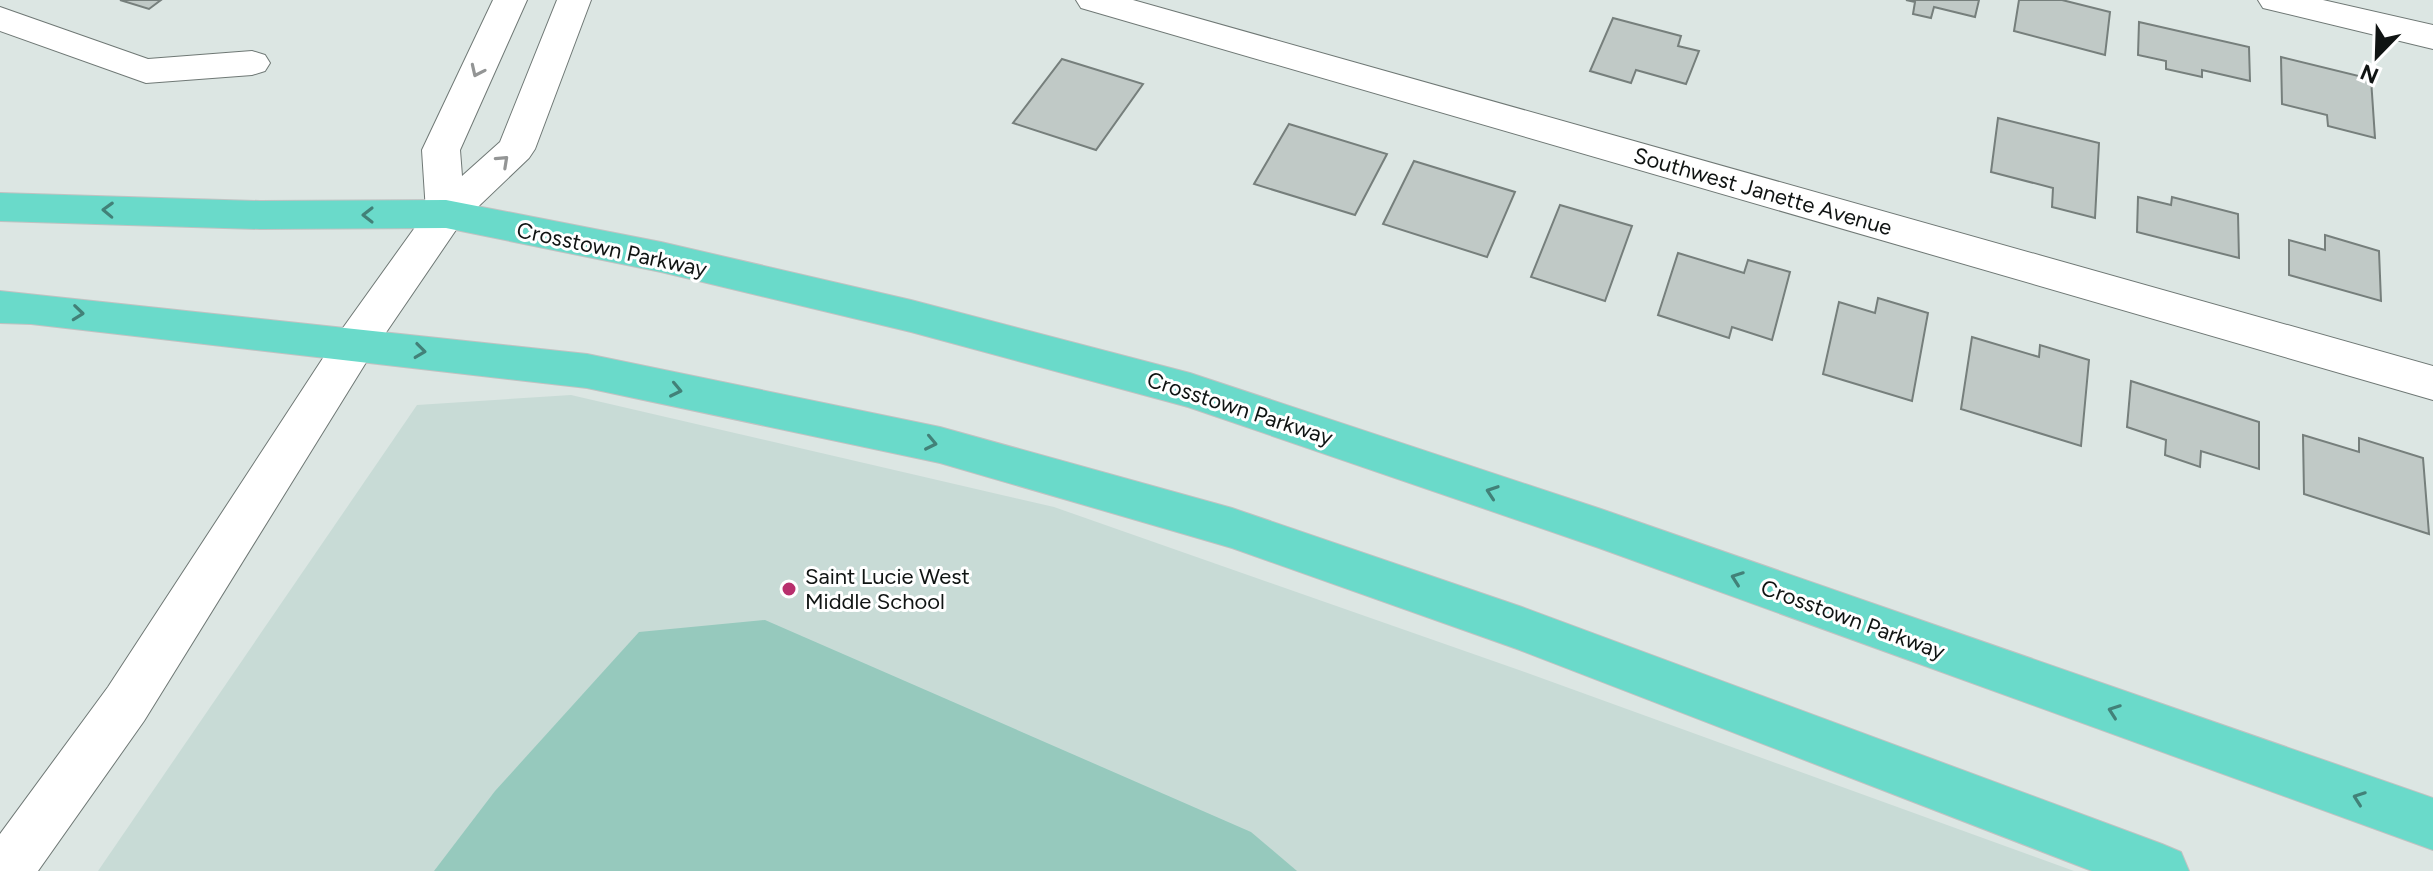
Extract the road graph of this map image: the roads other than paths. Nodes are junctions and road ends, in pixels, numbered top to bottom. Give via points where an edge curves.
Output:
1 (510, 0) edge
2 (574, 0) edge
3 (1093, 0) edge
4 (2275, 0) edge
5 (0, 18) edge
6 (2433, 37) edge
7 (252, 63) dead end
8 (0, 207) edge
9 (446, 214) junction
10 (0, 307) edge
11 (355, 344) junction
12 (2433, 383) edge
13 (2433, 824) edge
14 (6, 871) edge
15 (2162, 871) edge

1 -> 9 street via 441,150
9 -> 2 street via 516,149
3 - 12 street, Southwest Janette Avenue
4 - 6 street
5 - 7 street via 146,71
9 -> 8 main road, Crosstown Parkway
9 - 11 street
13 -> 9 main road, Crosstown Parkway via 1601,529 1190,390 896,312
10 -> 11 main road
11 - 14 street via 126,704
11 -> 15 main road via 587,371 940,445 1232,528 1522,629

